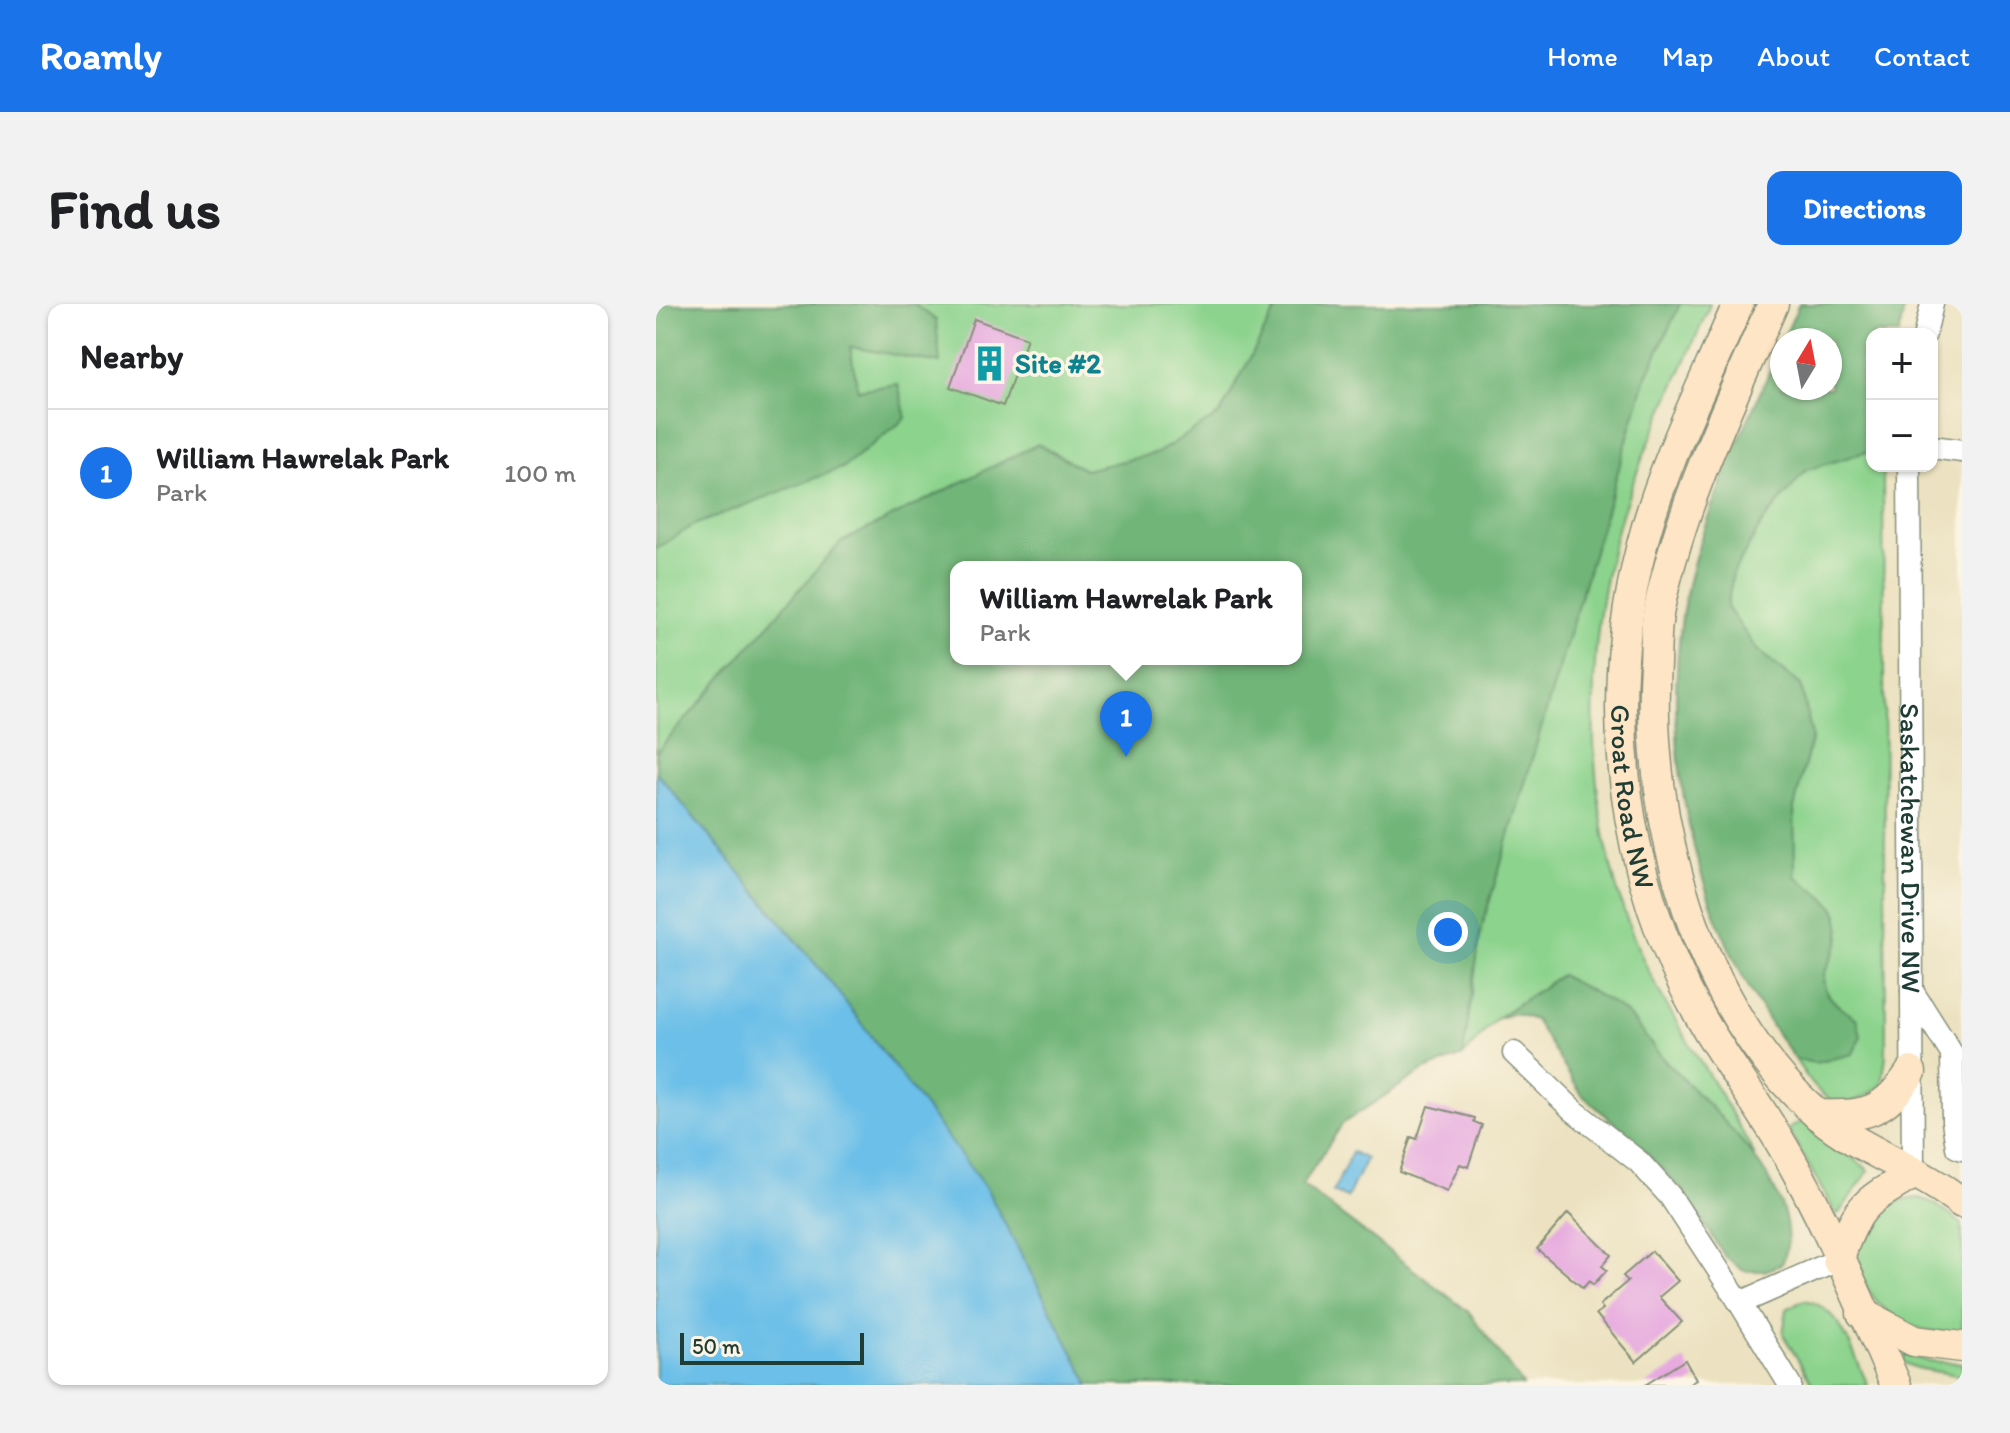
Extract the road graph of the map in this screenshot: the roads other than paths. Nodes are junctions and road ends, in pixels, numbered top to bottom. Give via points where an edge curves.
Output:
1 (1738, 304) edge
2 (1773, 304) edge
3 (1932, 304) edge
4 (1926, 328) edge
5 (1938, 448) edge
6 (1962, 451) edge
7 (1909, 472) edge
8 (1911, 990) junction
9 (1514, 1053) dead end
10 (1911, 1072) junction
11 (1818, 1115) junction
12 (1962, 1149) edge
13 (1913, 1174) junction
14 (1962, 1189) edge
15 (1962, 1203) edge
16 (1838, 1260) junction
17 (1740, 1303) junction
18 (1862, 1313) junction
19 (1962, 1347) edge
20 (1790, 1385) edge
21 (1896, 1385) edge

1 - 16 main road, Groat Road NW via 1642,542 1623,646 1624,785 1651,905 1675,965 1700,1016 1780,1141
2 - 11 main road, Groat Road NW via 1682,521 1658,612 1653,700 1668,839 1692,920 1747,1032
3 - 4 street
5 - 6 street
7 - 8 street, Saskatchewan Drive NW
8 - 10 street, Saskatchewan Drive NW
8 - 12 street via 1952,1054 1953,1121 1957,1147
9 - 17 street via 1573,1110 1639,1162 1670,1196
10 - 11 main road via 1895,1095 1874,1109 1856,1116
10 - 13 street, Saskatchewan Drive NW
11 - 13 main road, Groat Road NW
13 - 14 main road
13 - 15 main road
13 - 16 main road via 1862,1207
16 - 17 street
16 - 18 main road
17 - 20 street
18 - 19 main road via 1914,1341
18 - 21 main road

